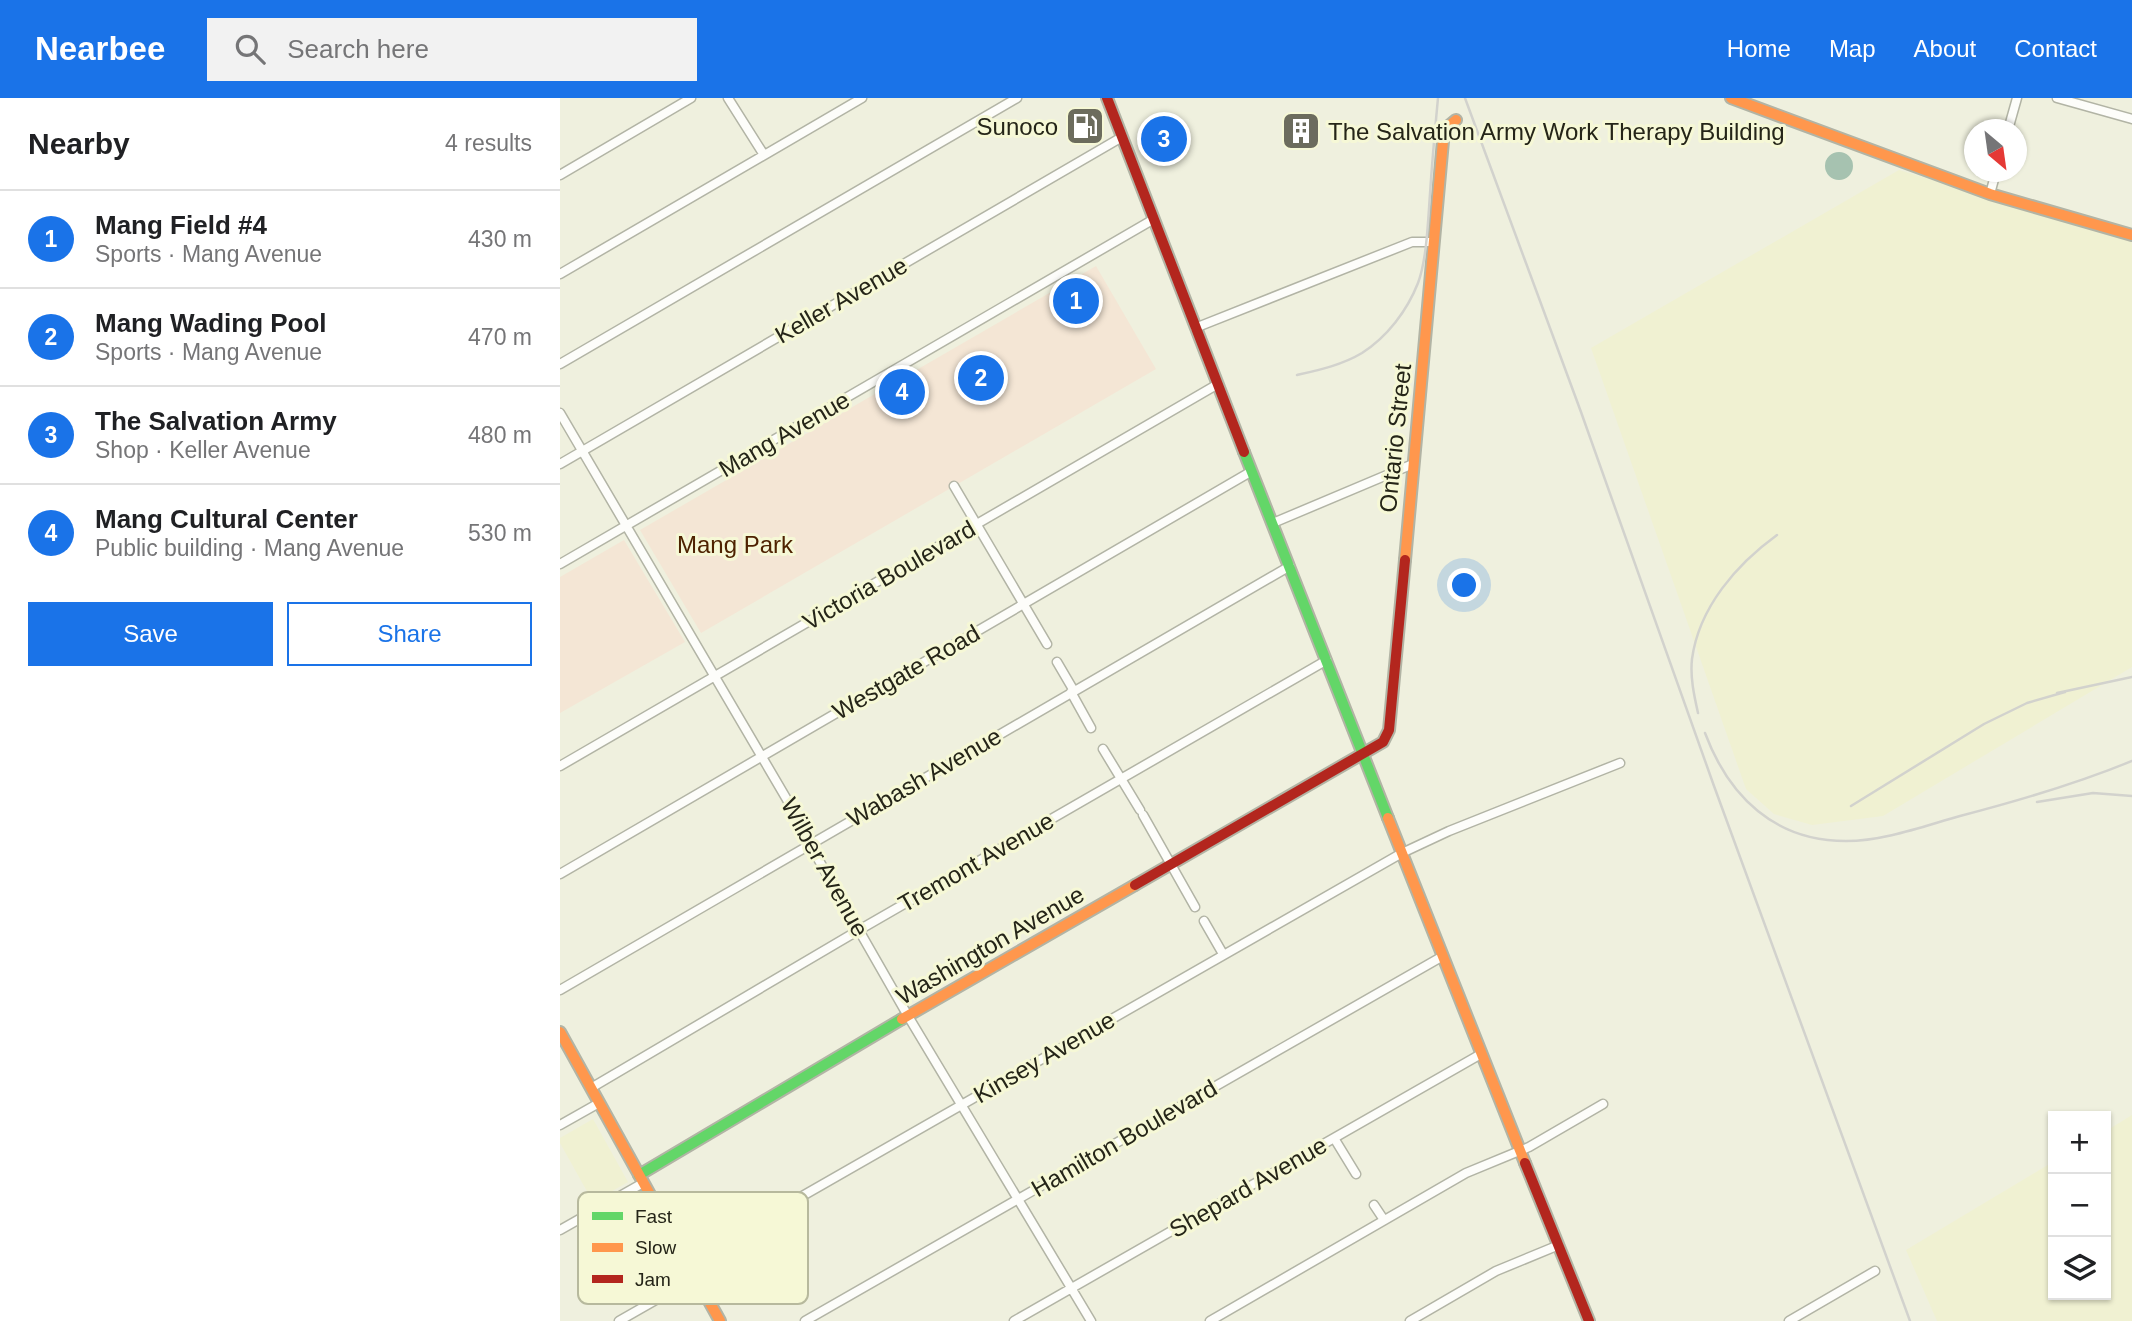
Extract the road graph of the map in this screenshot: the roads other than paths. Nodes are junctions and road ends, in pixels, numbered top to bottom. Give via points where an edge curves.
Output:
1 (691, 98) edge
2 (728, 98) edge
3 (862, 98) edge
4 (1017, 98) edge
5 (1734, 98) edge
6 (2017, 98) edge
7 (2057, 98) edge
8 (1110, 99) edge
9 (2011, 119) edge
10 (2132, 119) edge
11 (1456, 120) dead end
12 (1122, 137) junction
13 (764, 155) junction
14 (560, 175) edge
15 (1993, 182) edge
16 (1990, 194) junction
17 (1154, 219) junction
18 (2132, 235) edge
19 (1434, 242) junction
20 (560, 274) edge
21 (1195, 328) junction
22 (560, 364) edge
23 (1218, 384) junction
24 (560, 413) edge
25 (582, 451) junction
26 (560, 464) edge
27 (1413, 464) junction
28 (1252, 471) junction
29 (954, 486) dead end
30 (1273, 523) junction
31 (976, 524) junction
32 (626, 526) junction
33 (560, 564) edge
34 (1290, 566) junction
35 (1023, 604) junction
36 (1047, 644) dead end
37 (1327, 660) junction
38 (1057, 662) dead end
39 (714, 676) junction
40 (1072, 692) junction
41 (1091, 728) dead end
42 (1102, 749) dead end
43 (1363, 753) junction
44 (762, 756) junction
45 (1620, 763) dead end
46 (560, 766) edge
47 (1120, 779) junction
48 (811, 843) junction
49 (1402, 853) junction
50 (1170, 864) junction
51 (560, 874) edge
52 (1195, 907) dead end
53 (1205, 921) dead end
54 (859, 930) junction
55 (1223, 954) junction
56 (1443, 956) junction
57 (560, 990) edge
58 (908, 1016) junction
59 (560, 1031) edge
60 (1481, 1054) junction
61 (591, 1088) junction
62 (599, 1103) junction
63 (1604, 1104) dead end
64 (961, 1105) junction
65 (560, 1125) edge
66 (1334, 1138) junction
67 (1520, 1150) junction
68 (1356, 1174) dead end
69 (641, 1178) junction
70 (619, 1192) edge
71 (649, 1192) edge
72 (808, 1193) edge
73 (1018, 1199) junction
74 (1374, 1205) dead end
75 (578, 1218) edge
76 (1384, 1220) junction
77 (560, 1230) edge
78 (1559, 1245) junction
79 (1875, 1271) dead end
80 (1071, 1288) junction
81 (649, 1304) edge
82 (711, 1304) edge
83 (619, 1321) edge
84 (720, 1321) edge
85 (805, 1321) edge
86 (1014, 1321) edge
87 (1091, 1321) edge
88 (1210, 1321) edge
89 (1410, 1321) edge
90 (1589, 1321) edge
91 (1789, 1321) edge

1 - 14 street
2 - 13 street
3 - 13 street
4 - 22 street
5 - 16 street
6 - 9 street
7 - 10 street
8 - 12 street
11 - 19 street, Ontario Street via 1444,130
12 - 17 street
12 - 25 street, Keller Avenue
13 - 20 street
15 - 16 street
16 - 18 street
17 - 21 street
17 - 32 street, Mang Avenue
19 - 21 street via 1412,242
19 - 27 street, Ontario Street
21 - 23 street
23 - 28 street
23 - 31 street, Victoria Boulevard
24 - 25 street, Wilber Avenue
25 - 26 street, Keller Avenue
25 - 32 street, Wilber Avenue
27 - 30 street
27 - 43 street, Ontario Street via 1389,730 1383,742
28 - 30 street
28 - 35 street, Westgate Road
29 - 31 street
30 - 34 street
31 - 35 street
31 - 39 street, Victoria Boulevard
32 - 33 street, Mang Avenue
32 - 39 street, Wilber Avenue
34 - 37 street
34 - 40 street, Wabash Avenue
35 - 36 street
35 - 44 street, Westgate Road
37 - 43 street
37 - 47 street, Tremont Avenue
38 - 40 street
39 - 44 street, Wilber Avenue
39 - 46 street, Victoria Boulevard
40 - 41 street
40 - 48 street, Wabash Avenue
42 - 47 street
43 - 49 street
43 - 50 street, Washington Avenue
44 - 48 street, Wilber Avenue
44 - 51 street, Westgate Road
45 - 49 street, Kinsey Avenue
47 - 50 street
47 - 54 street, Tremont Avenue
48 - 54 street, Wilber Avenue
48 - 57 street, Wabash Avenue
49 - 55 street, Kinsey Avenue
49 - 56 street
50 - 52 street
50 - 58 street, Washington Avenue
53 - 55 street
54 - 58 street, Wilber Avenue
54 - 61 street, Tremont Avenue
55 - 64 street, Kinsey Avenue
56 - 60 street
56 - 73 street, Hamilton Boulevard
58 - 64 street, Wilber Avenue
58 - 69 street, Washington Avenue
59 - 61 street
60 - 66 street, Shepard Avenue
60 - 67 street
61 - 62 street
62 - 65 street
62 - 69 street
63 - 67 street
64 - 72 street, Kinsey Avenue
64 - 73 street, Wilber Avenue
66 - 68 street
66 - 80 street, Shepard Avenue
67 - 76 street via 1466,1173
67 - 78 street
69 - 70 street, Washington Avenue
69 - 71 street
73 - 80 street, Wilber Avenue
73 - 85 street, Hamilton Boulevard
74 - 76 street
75 - 77 street, Washington Avenue
76 - 88 street
78 - 89 street via 1496,1271
78 - 90 street
79 - 91 street
80 - 86 street, Shepard Avenue
80 - 87 street, Wilber Avenue
81 - 83 street
82 - 84 street

